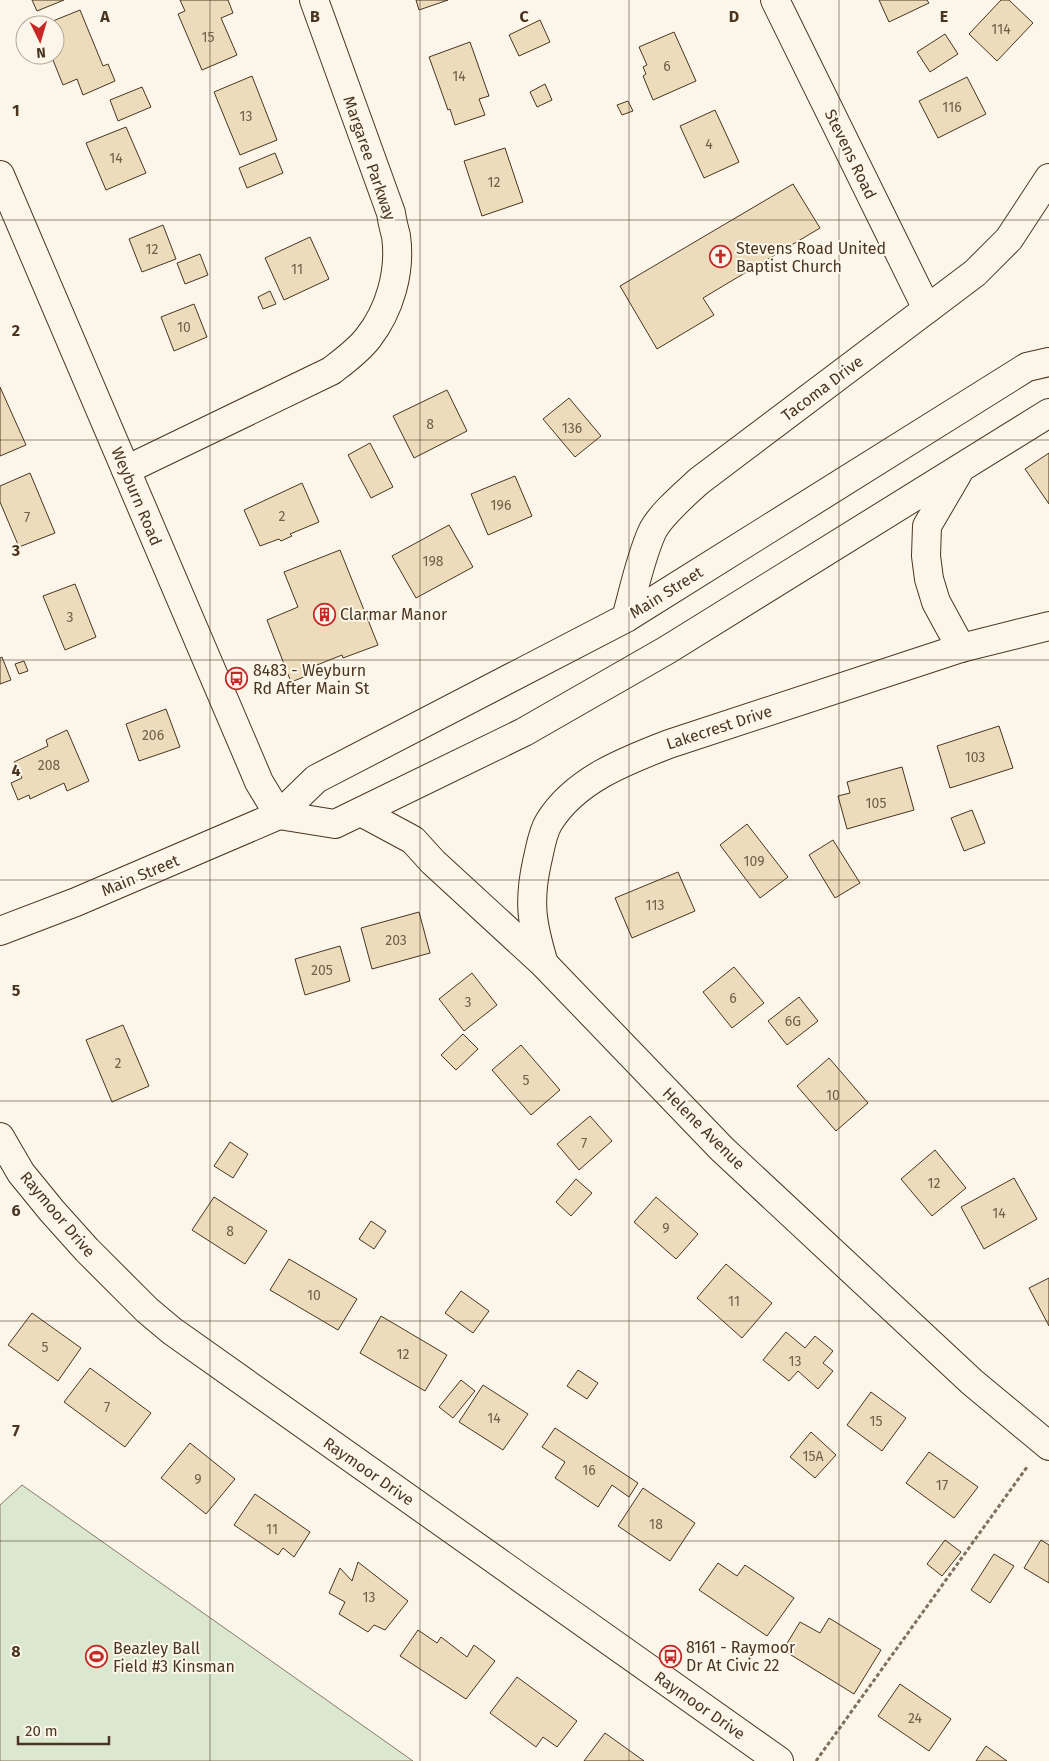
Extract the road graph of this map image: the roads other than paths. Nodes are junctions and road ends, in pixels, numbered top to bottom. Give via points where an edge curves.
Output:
1 (314, 0) edge
2 (776, 0) edge
3 (0, 175) edge
4 (1049, 178) edge
5 (927, 308) junction
6 (1049, 362) edge
7 (1049, 413) edge
8 (126, 470) junction
9 (959, 470) junction
10 (626, 618) junction
11 (1049, 626) edge
12 (962, 648) junction
13 (360, 812) junction
14 (279, 815) junction
15 (0, 931) edge
16 (544, 964) junction
17 (0, 1137) edge
18 (1047, 1445) edge
19 (779, 1761) edge

1 - 8 street, Margaree Parkway via 391,213 397,266 383,314 354,354 331,371
2 - 5 street, Stevens Road
3 - 8 street, Weyburn Road
4 - 5 street, Tacoma Drive via 1008,239 975,273
5 - 10 street, Tacoma Drive via 699,481 673,506 652,531
6 - 10 street, Main Street via 1027,367
7 - 9 street
8 - 14 street, Weyburn Road via 259,782
9 - 12 street via 928,526 926,556 936,602
9 - 13 street via 659,655 524,732
10 - 14 street, Main Street via 316,779
11 - 12 street, Lakecrest Drive
12 - 16 street, Lakecrest Drive via 669,744 595,777 567,800 548,823 540,847 531,909
13 - 14 street via 335,824
13 - 16 street, Helene Avenue via 412,840
14 - 15 street, Main Street
16 - 18 street, Helene Avenue via 722,1149 972,1382
17 - 19 street, Raymoor Drive via 22,1172 87,1250 146,1310 172,1331

